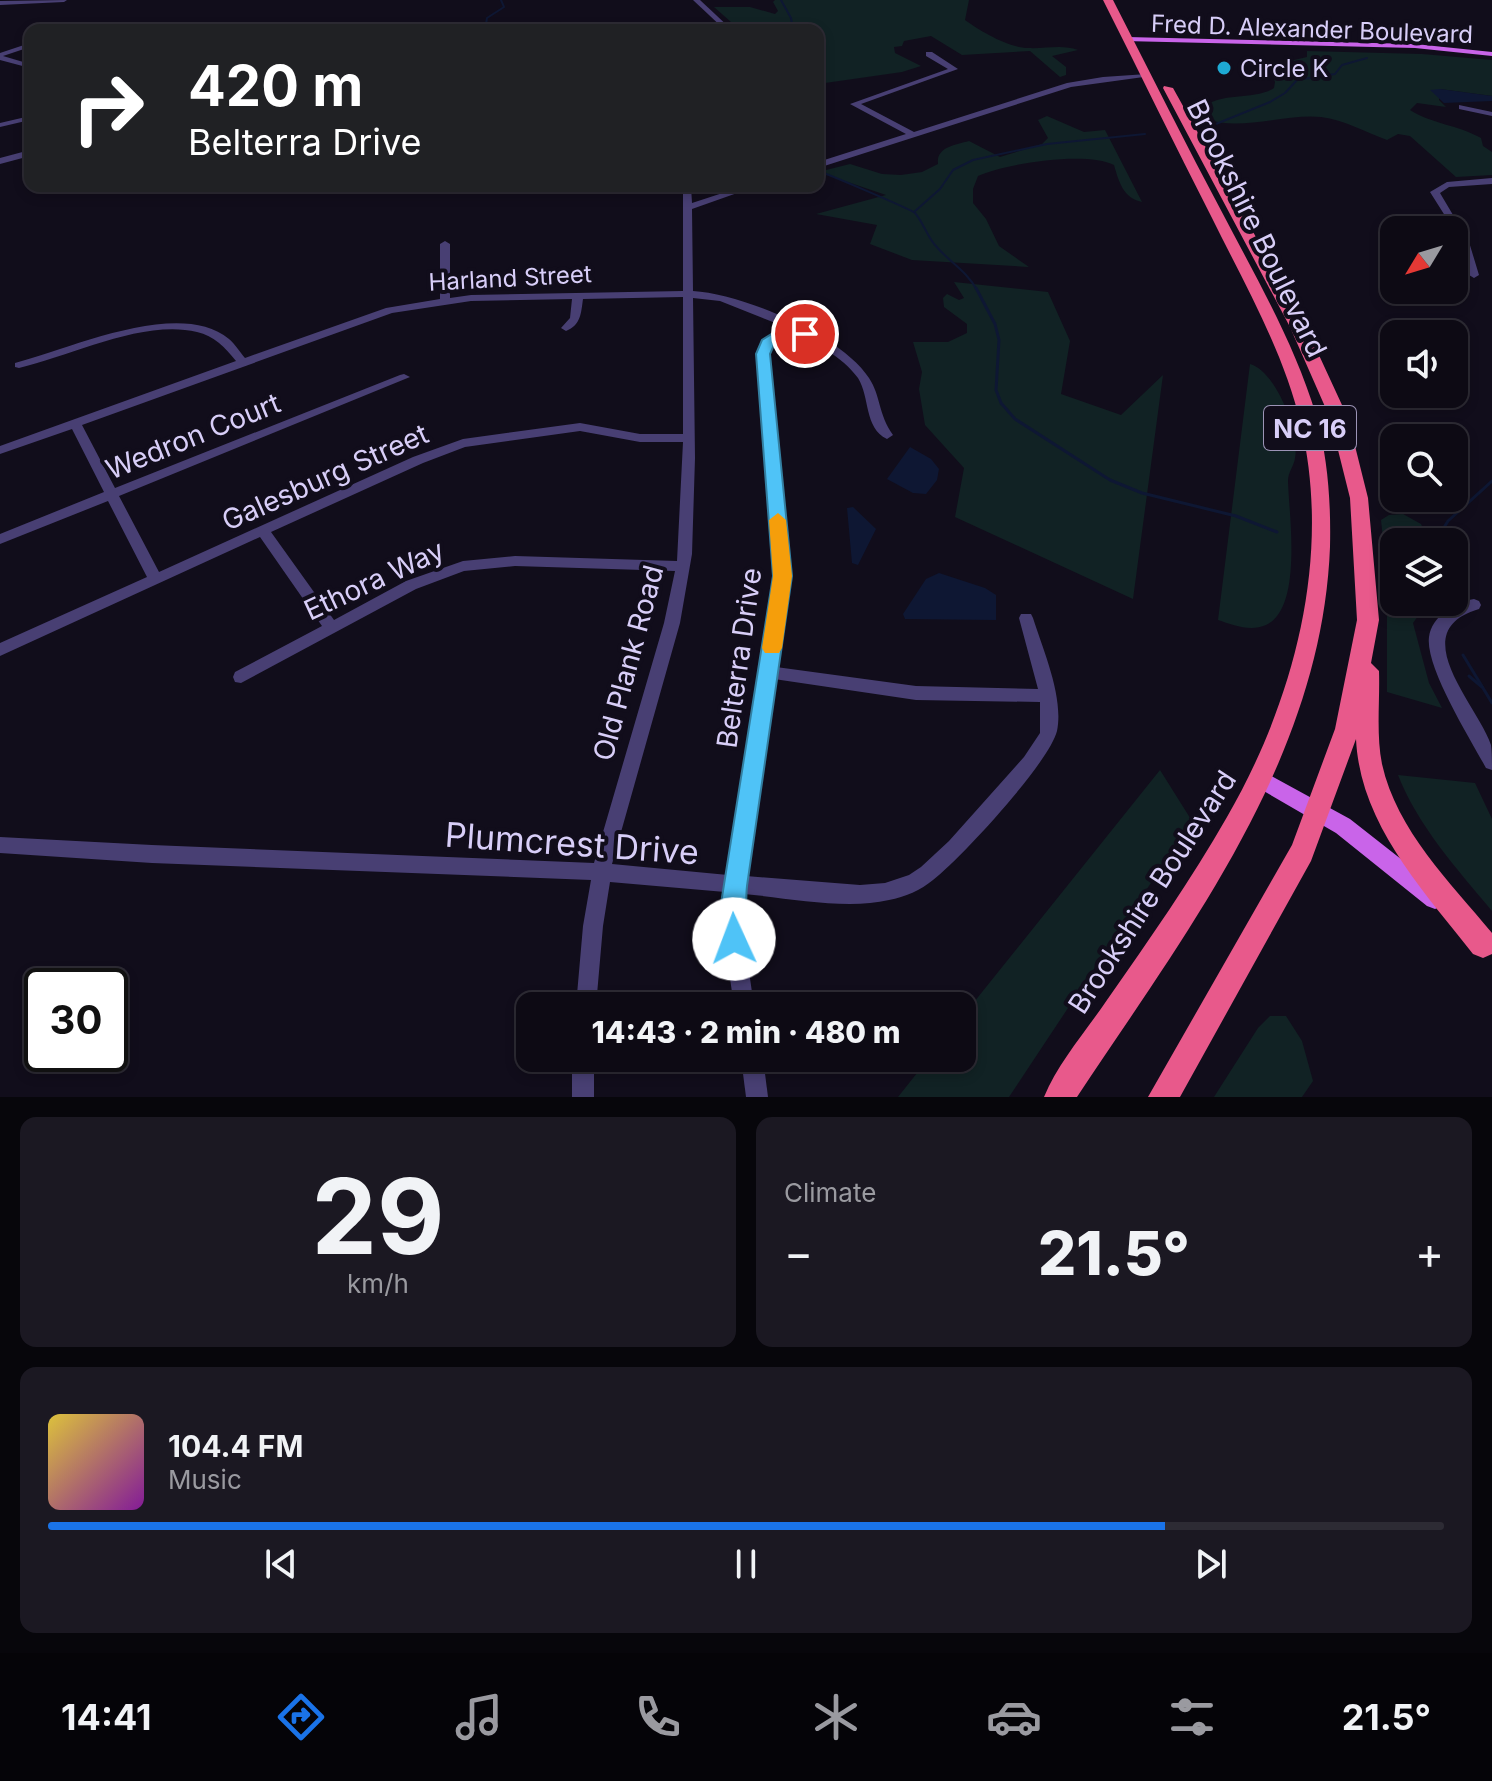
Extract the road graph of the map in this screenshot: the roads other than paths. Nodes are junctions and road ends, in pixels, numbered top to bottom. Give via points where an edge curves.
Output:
1 (64, 0) edge
2 (696, 0) edge
3 (1108, 0) edge
4 (1118, 0) edge
5 (28, 1) edge
6 (0, 3) edge
7 (722, 24) edge
8 (1135, 43) junction
9 (24, 47) edge
10 (929, 54) dead end
11 (1492, 55) edge
12 (0, 56) edge
13 (24, 64) edge
14 (1156, 76) junction
15 (1462, 107) dead end
16 (1492, 114) edge
17 (24, 119) edge
18 (0, 125) edge
19 (912, 134) junction
20 (24, 155) edge
21 (0, 161) edge
22 (824, 163) edge
23 (1492, 181) edge
24 (687, 192) edge
25 (734, 192) edge
26 (688, 207) junction
27 (445, 244) dead end
28 (1474, 275) dead end
29 (687, 294) junction
30 (578, 296) junction
31 (445, 300) junction
32 (789, 327) junction
33 (566, 328) dead end
34 (242, 362) junction
35 (19, 365) dead end
36 (404, 377) dead end
37 (75, 423) junction
38 (887, 435) dead end
39 (688, 438) junction
40 (0, 450) edge
41 (110, 495) junction
42 (263, 531) junction
43 (0, 539) edge
44 (683, 566) junction
45 (156, 580) junction
46 (1474, 605) dead end
47 (1026, 618) dead end
48 (1368, 620) junction
49 (331, 627) junction
50 (0, 650) edge
51 (768, 672) junction
52 (241, 677) dead end
53 (1046, 696) junction
54 (1492, 763) edge
55 (1262, 780) junction
56 (1319, 811) junction
57 (0, 845) edge
58 (601, 872) junction
59 (734, 886) junction
60 (1488, 949) edge
61 (588, 992) edge
62 (742, 992) edge
63 (583, 1072) edge
64 (754, 1072) edge
65 (583, 1097) edge
66 (757, 1097) edge
67 (1059, 1097) edge
68 (1163, 1097) edge

1 - 5 street
2 - 7 street
3 - 8 highway, Brookshire Boulevard / NC 16
4 - 8 highway, Brookshire Boulevard / NC 16
5 - 6 street
8 - 11 main road, Fred D. Alexander Boulevard
8 - 14 highway, Brookshire Boulevard / NC 16
9 - 12 street
10 - 19 street via 954,69 854,104
12 - 13 street
14 - 19 street via 1070,85
14 - 48 highway, Brookshire Boulevard / NC 16 via 1161,94 1184,119 1298,327 1339,418 1359,498
14 - 55 highway, Brookshire Boulevard / NC 16 via 1289,361 1307,413 1318,474 1321,583 1314,626 1293,704
15 - 16 street
17 - 18 street
19 - 22 street
20 - 21 street
23 - 28 street via 1447,185 1435,192 1464,242
24 - 26 street, Old Plank Road
25 - 26 street
26 - 29 street, Old Plank Road
27 - 31 street
29 - 30 street, Harland Street
29 - 32 street, Harland Street via 725,299
29 - 39 street, Old Plank Road
30 - 31 street, Harland Street
30 - 33 street via 575,319
31 - 34 street, Harland Street via 379,313
32 - 38 street, Harland Street via 854,365 866,381 875,423
32 - 51 street, Belterra Drive via 767,343 763,354 782,576
34 - 35 street via 214,335 167,326
34 - 37 street, Harland Street
36 - 41 street, Wedron Court
37 - 40 street, Harland Street
37 - 41 street
39 - 42 street, Galesburg Street via 640,438 580,427 463,443
39 - 44 street, Old Plank Road
41 - 43 street, Wedron Court
41 - 45 street
42 - 45 street, Galesburg Street
42 - 49 street
44 - 49 street, Ethora Way via 476,564 424,579
44 - 58 street, Old Plank Road via 672,623
45 - 50 street, Galesburg Street
46 - 54 street via 1444,622 1437,646
47 - 53 street, Plumcrest Drive
48 - 56 highway, Brookshire Boulevard / NC 16 via 1347,729
48 - 60 highway via 1370,752 1377,786 1404,842
49 - 52 street, Ethora Way
51 - 53 street via 916,693
51 - 59 street, Belterra Drive
53 - 59 street, Plumcrest Drive via 1048,735 1035,758 929,873 903,888 872,894
55 - 56 main road
55 - 67 highway, Brookshire Boulevard / NC 16 via 1200,886
56 - 60 main road via 1410,878
56 - 68 highway, Brookshire Boulevard / NC 16 via 1302,852
57 - 58 street, Plumcrest Drive
58 - 59 street, Plumcrest Drive
58 - 61 street, Old Plank Road
59 - 62 street, Belterra Drive via 731,916
63 - 65 street
64 - 66 street

